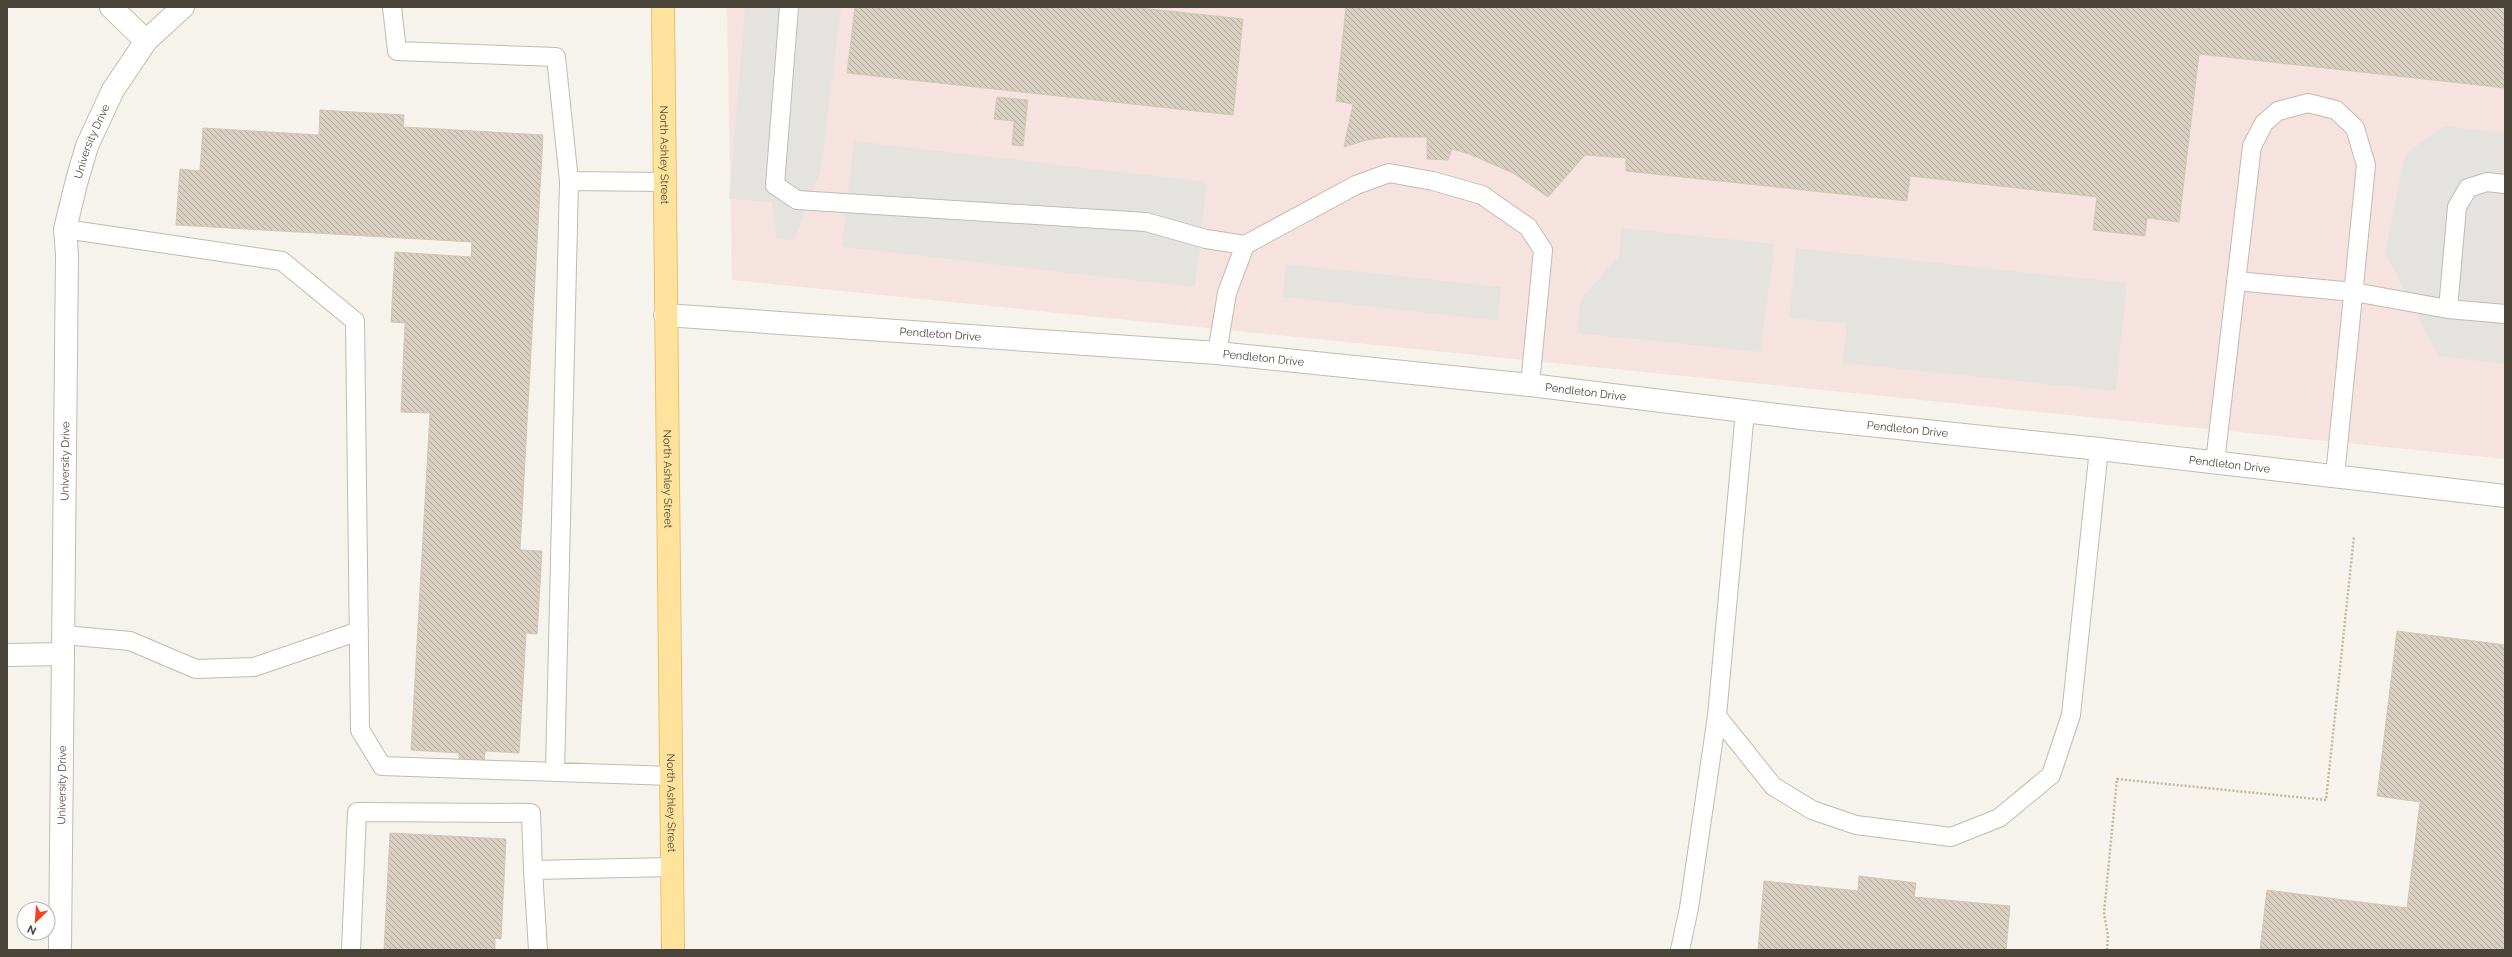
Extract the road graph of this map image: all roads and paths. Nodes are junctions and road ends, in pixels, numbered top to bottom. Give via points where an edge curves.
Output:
1 (112, 7) edge
2 (183, 7) edge
3 (392, 7) edge
4 (663, 7) edge
5 (789, 7) edge
6 (146, 41) junction
7 (569, 181) junction
8 (664, 182) junction
9 (2505, 184) edge
10 (64, 229) junction
11 (1245, 245) junction
12 (2236, 281) junction
13 (2354, 292) junction
14 (2448, 309) junction
15 (2505, 314) edge
16 (665, 315) junction
17 (1217, 353) junction
18 (1530, 385) junction
19 (1745, 411) junction
20 (2099, 449) junction
21 (2215, 462) junction
22 (2335, 476) junction
23 (2505, 496) edge
24 (2354, 536) dead end
25 (359, 631) junction
26 (64, 645) junction
27 (7, 655) edge
28 (1716, 716) junction
29 (555, 772) junction
30 (671, 776) junction
31 (672, 867) junction
32 (533, 870) junction
33 (60, 950) edge
34 (351, 950) edge
35 (538, 950) edge
36 (673, 950) edge
37 (1680, 950) edge
38 (2107, 950) edge

1 - 6 street
2 - 6 street, University Drive
3 - 7 lane via 397,51 556,57
4 - 8 main road, North Ashley Street
5 - 11 lane via 774,185 797,200 1146,222 1206,239
6 - 10 street, University Drive via 113,90 87,146
7 - 8 lane
7 - 29 lane
8 - 16 main road, North Ashley Street
9 - 14 lane via 2487,182 2468,188 2457,207
10 - 25 lane via 282,261 355,322
10 - 26 street, University Drive via 67,263
11 - 17 lane via 1227,293
11 - 18 lane via 1356,185 1389,174 1433,181 1482,195 1528,227 1543,250
12 - 13 lane
12 - 13 lane via 2252,146 2264,123 2278,111 2308,103 2336,110 2355,128 2366,165
12 - 21 lane
13 - 14 lane
13 - 22 lane
14 - 15 lane
16 - 17 street, Pendleton Drive
16 - 30 main road, North Ashley Street
17 - 18 street, Pendleton Drive
18 - 19 street, Pendleton Drive
19 - 20 street, Pendleton Drive
19 - 28 lane
20 - 21 street, Pendleton Drive
20 - 28 lane via 2071,715 2052,775 1999,818 1951,837 1856,825 1812,810 1773,786
21 - 22 street, Pendleton Drive
22 - 23 street, Pendleton Drive
24 - 38 path via 2326,800 2117,779 2104,913 2108,936
25 - 26 lane via 254,667 196,669 130,641
25 - 29 lane via 360,730 382,766
26 - 27 street
26 - 33 street, University Drive
28 - 37 lane via 1690,908
29 - 30 lane
30 - 31 main road, North Ashley Street
31 - 32 lane
31 - 36 main road, North Ashley Street
32 - 34 lane via 531,813 357,812
32 - 35 lane

